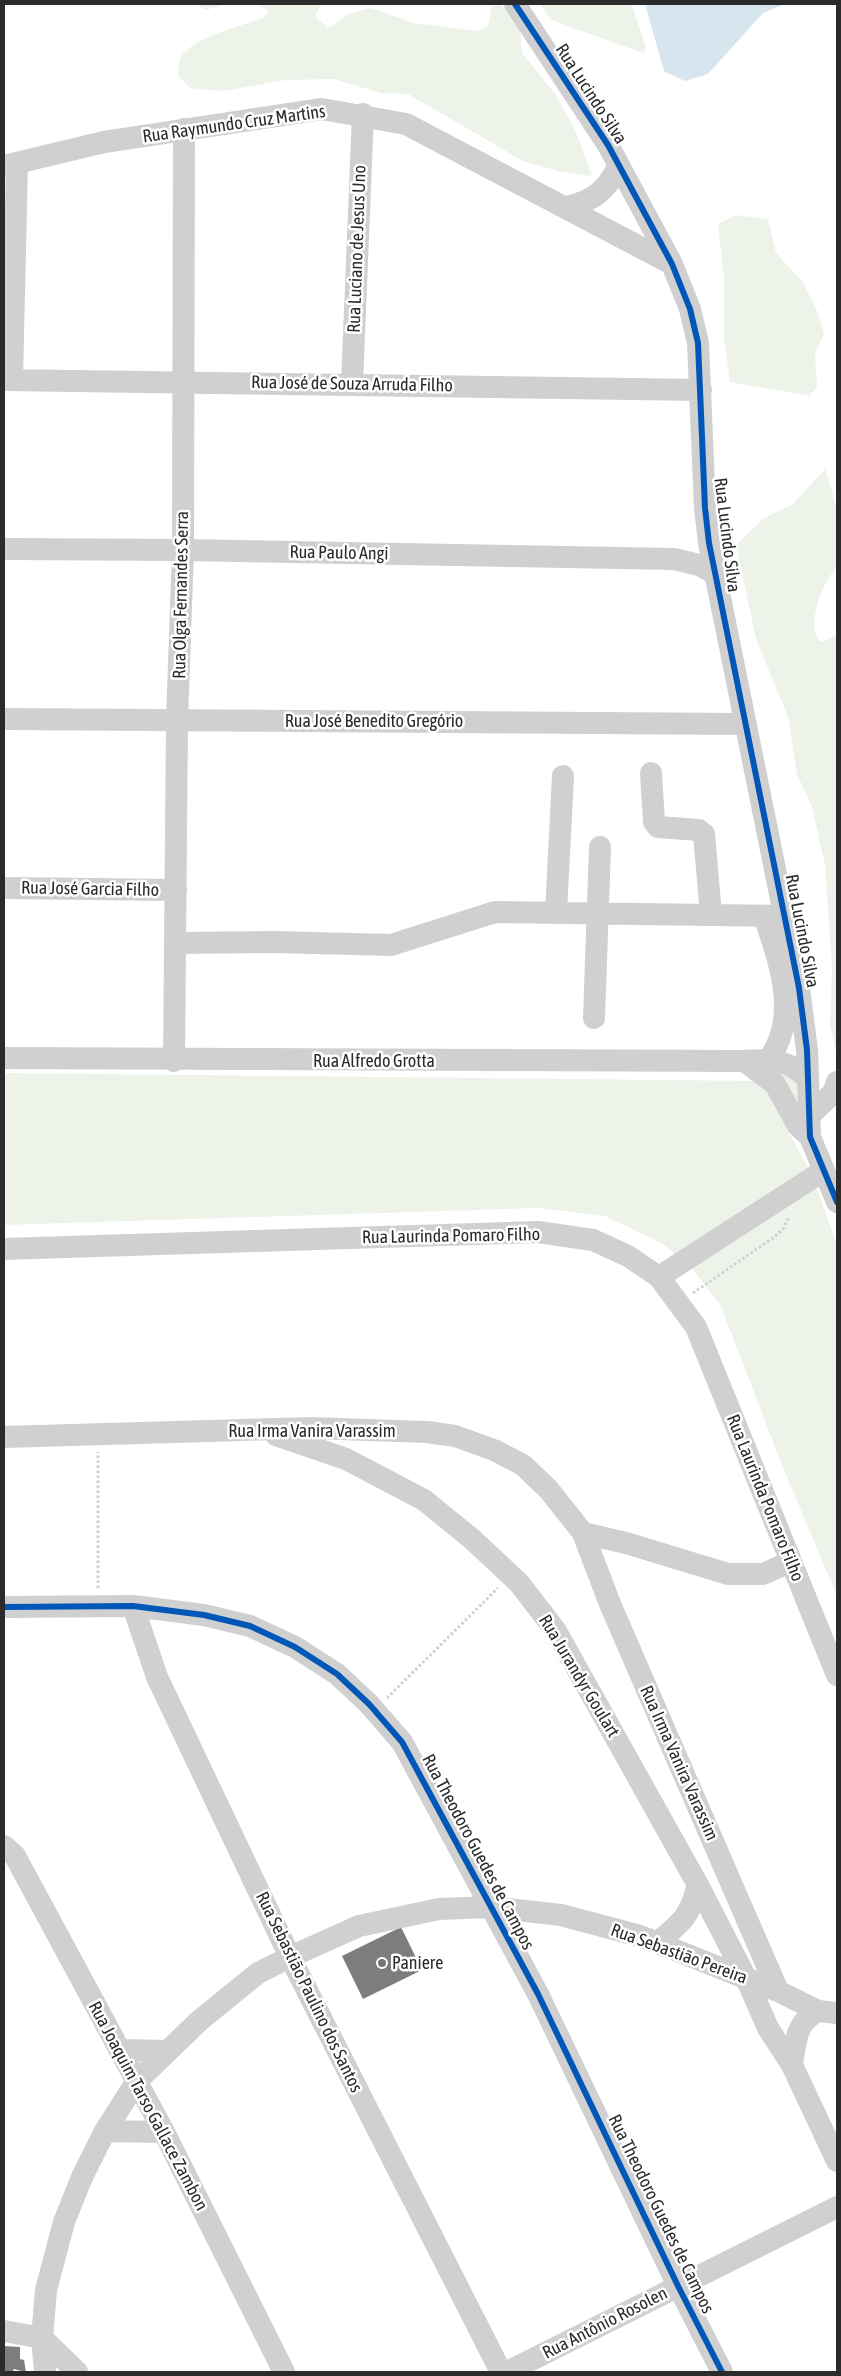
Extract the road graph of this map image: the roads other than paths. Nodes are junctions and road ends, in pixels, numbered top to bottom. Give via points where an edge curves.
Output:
1 (515, 4) edge
2 (363, 114) junction
3 (184, 129) junction
4 (10, 165) edge
5 (618, 167) junction
6 (567, 207) junction
7 (672, 264) junction
8 (8, 380) edge
9 (183, 380) junction
10 (352, 384) junction
11 (701, 390) junction
12 (709, 543) junction
13 (4, 549) edge
14 (183, 550) junction
15 (674, 559) junction
16 (715, 574) junction
17 (4, 718) edge
18 (177, 720) junction
19 (744, 724) junction
20 (651, 773) dead end
21 (563, 776) dead end
22 (600, 847) dead end
23 (4, 888) edge
24 (176, 890) junction
25 (556, 912) junction
26 (598, 912) junction
27 (711, 915) junction
28 (774, 916) junction
29 (176, 943) junction
30 (594, 1018) dead end
31 (803, 1023) junction
32 (4, 1058) edge
33 (769, 1059) junction
34 (174, 1061) junction
35 (744, 1061) junction
36 (808, 1080) junction
37 (837, 1082) edge
38 (809, 1126) junction
39 (823, 1171) junction
40 (837, 1202) edge
41 (4, 1249) edge
42 (659, 1277) junction
43 (256, 1429) junction
44 (4, 1437) edge
45 (583, 1533) junction
46 (790, 1562) junction
47 (133, 1606) junction
48 (4, 1607) edge
49 (837, 1675) edge
50 (4, 1846) edge
51 (698, 1885) junction
52 (491, 1907) junction
53 (657, 1942) junction
54 (290, 1956) junction
55 (746, 1978) junction
56 (778, 1991) junction
57 (828, 2012) edge
58 (119, 2050) junction
59 (168, 2050) junction
60 (792, 2065) junction
61 (137, 2081) junction
62 (105, 2131) junction
63 (164, 2132) junction
64 (837, 2161) edge
65 (837, 2207) edge
66 (678, 2286) junction
67 (4, 2332) edge
68 (42, 2338) junction
69 (45, 2372) edge
70 (77, 2372) edge
71 (284, 2372) edge
72 (501, 2372) edge
73 (507, 2372) edge
74 (722, 2372) edge

1 - 5 street, Rua Lucindo Silva via 608,146
2 - 3 street, Rua Raymundo Cruz Martins via 322,109
2 - 6 street, Rua Raymundo Cruz Martins via 406,124
2 - 10 street, Rua Luciano de Jesus Uno
3 - 4 street, Rua Raymundo Cruz Martins via 104,142
3 - 9 street, Rua Olga Fernandes Serra
4 - 8 street
5 - 6 street via 611,183 599,195 584,204
5 - 7 street, Rua Lucindo Silva
6 - 7 street, Rua Raymundo Cruz Martins
7 - 11 street, Rua Lucindo Silva via 690,309 698,343
8 - 9 street, Rua José de Souza Arruda Filho
9 - 10 street, Rua José de Souza Arruda Filho
9 - 14 street, Rua Olga Fernandes Serra
10 - 11 street, Rua José de Souza Arruda Filho
11 - 12 street, Rua Lucindo Silva
12 - 15 street, Rua Paulo Angi via 688,556
12 - 16 street, Rua Lucindo Silva
13 - 14 street, Rua Paulo Angi
14 - 15 street, Rua Paulo Angi
14 - 18 street, Rua Olga Fernandes Serra
15 - 16 street, Rua Paulo Angi via 700,564
16 - 19 street, Rua Lucindo Silva
17 - 18 street, Rua José Benedito Gregório
18 - 19 street, Rua José Benedito Gregório
18 - 24 street, Rua Olga Fernandes Serra
19 - 28 street, Rua Lucindo Silva
20 - 27 street via 654,822 658,828 699,830 704,834
21 - 25 street
22 - 26 street
23 - 24 street, Rua José Garcia Filho
24 - 29 street, Rua Olga Fernandes Serra
25 - 26 street
25 - 29 street via 495,912 391,945
26 - 27 street
26 - 30 street
27 - 28 street
28 - 31 street, Rua Lucindo Silva
28 - 33 street via 784,984 785,1018 781,1038
29 - 34 street, Rua Olga Fernandes Serra
31 - 33 street via 797,1039 785,1052
31 - 36 street, Rua Lucindo Silva
32 - 34 street, Rua Alfredo Grotta
33 - 35 street, Rua Alfredo Grotta
33 - 36 street, Rua Alfredo Grotta via 796,1069
34 - 35 street, Rua Alfredo Grotta
35 - 38 street via 775,1084 794,1120
36 - 38 street, Rua Lucindo Silva
37 - 38 street via 833,1093
38 - 39 street
39 - 40 street
39 - 42 street
41 - 42 street, Rua Laurinda Pomaro Filho via 538,1232 593,1240 628,1256
42 - 46 street, Rua Laurinda Pomaro Filho via 696,1327
43 - 44 street, Rua Irma Vanira Varassim
43 - 45 street, Rua Irma Vanira Varassim via 407,1431 454,1436 494,1450 523,1466 549,1490
43 - 51 street, Rua Jurandyr Goulart via 346,1459 424,1500 510,1575 556,1631
45 - 46 street via 728,1574 762,1574
45 - 56 street, Rua Irma Vanira Varassim via 613,1612
46 - 49 street, Rua Laurinda Pomaro Filho
47 - 48 street, Rua Theodoro Guedes de Campos
47 - 52 street, Rua Theodoro Guedes de Campos via 204,1615 250,1626 295,1647 337,1674 375,1710 402,1742
47 - 54 street, Rua Sebastião Paulino dos Santos via 157,1677
50 - 58 street, Rua Joaquim Tarso Gallace Zambon via 15,1856
51 - 53 street via 684,1920
51 - 55 street, Rua Jurandyr Goulart
52 - 53 street, Rua Sebastião Pereira via 561,1915
52 - 54 street, Rua Sebastião Pereira via 439,1909 359,1926
52 - 66 street, Rua Theodoro Guedes de Campos via 538,1994
53 - 55 street, Rua Sebastião Pereira
54 - 59 street, Rua Sebastião Pereira via 258,1973 198,2021
54 - 72 street, Rua Sebastião Paulino dos Santos
55 - 56 street, Rua Sebastião Pereira
55 - 60 street, Rua Jurandyr Goulart via 768,2028
56 - 57 street, Rua Sebastião Pereira
57 - 60 street via 808,2016 800,2027
58 - 59 street
58 - 61 street, Rua Joaquim Tarso Gallace Zambon
59 - 61 street, Rua Sebastião Pereira
60 - 64 street, Rua Jurandyr Goulart
61 - 62 street, Rua Sebastião Pereira
61 - 63 street, Rua Joaquim Tarso Gallace Zambon
62 - 63 street
62 - 68 street, Rua Sebastião Pereira via 64,2222 46,2290
63 - 71 street, Rua Joaquim Tarso Gallace Zambon
65 - 66 street, Rua Antônio Rosolen
66 - 73 street, Rua Antônio Rosolen
66 - 74 street, Rua Theodoro Guedes de Campos
67 - 68 street
68 - 69 street, Rua Sebastião Pereira
68 - 70 street

